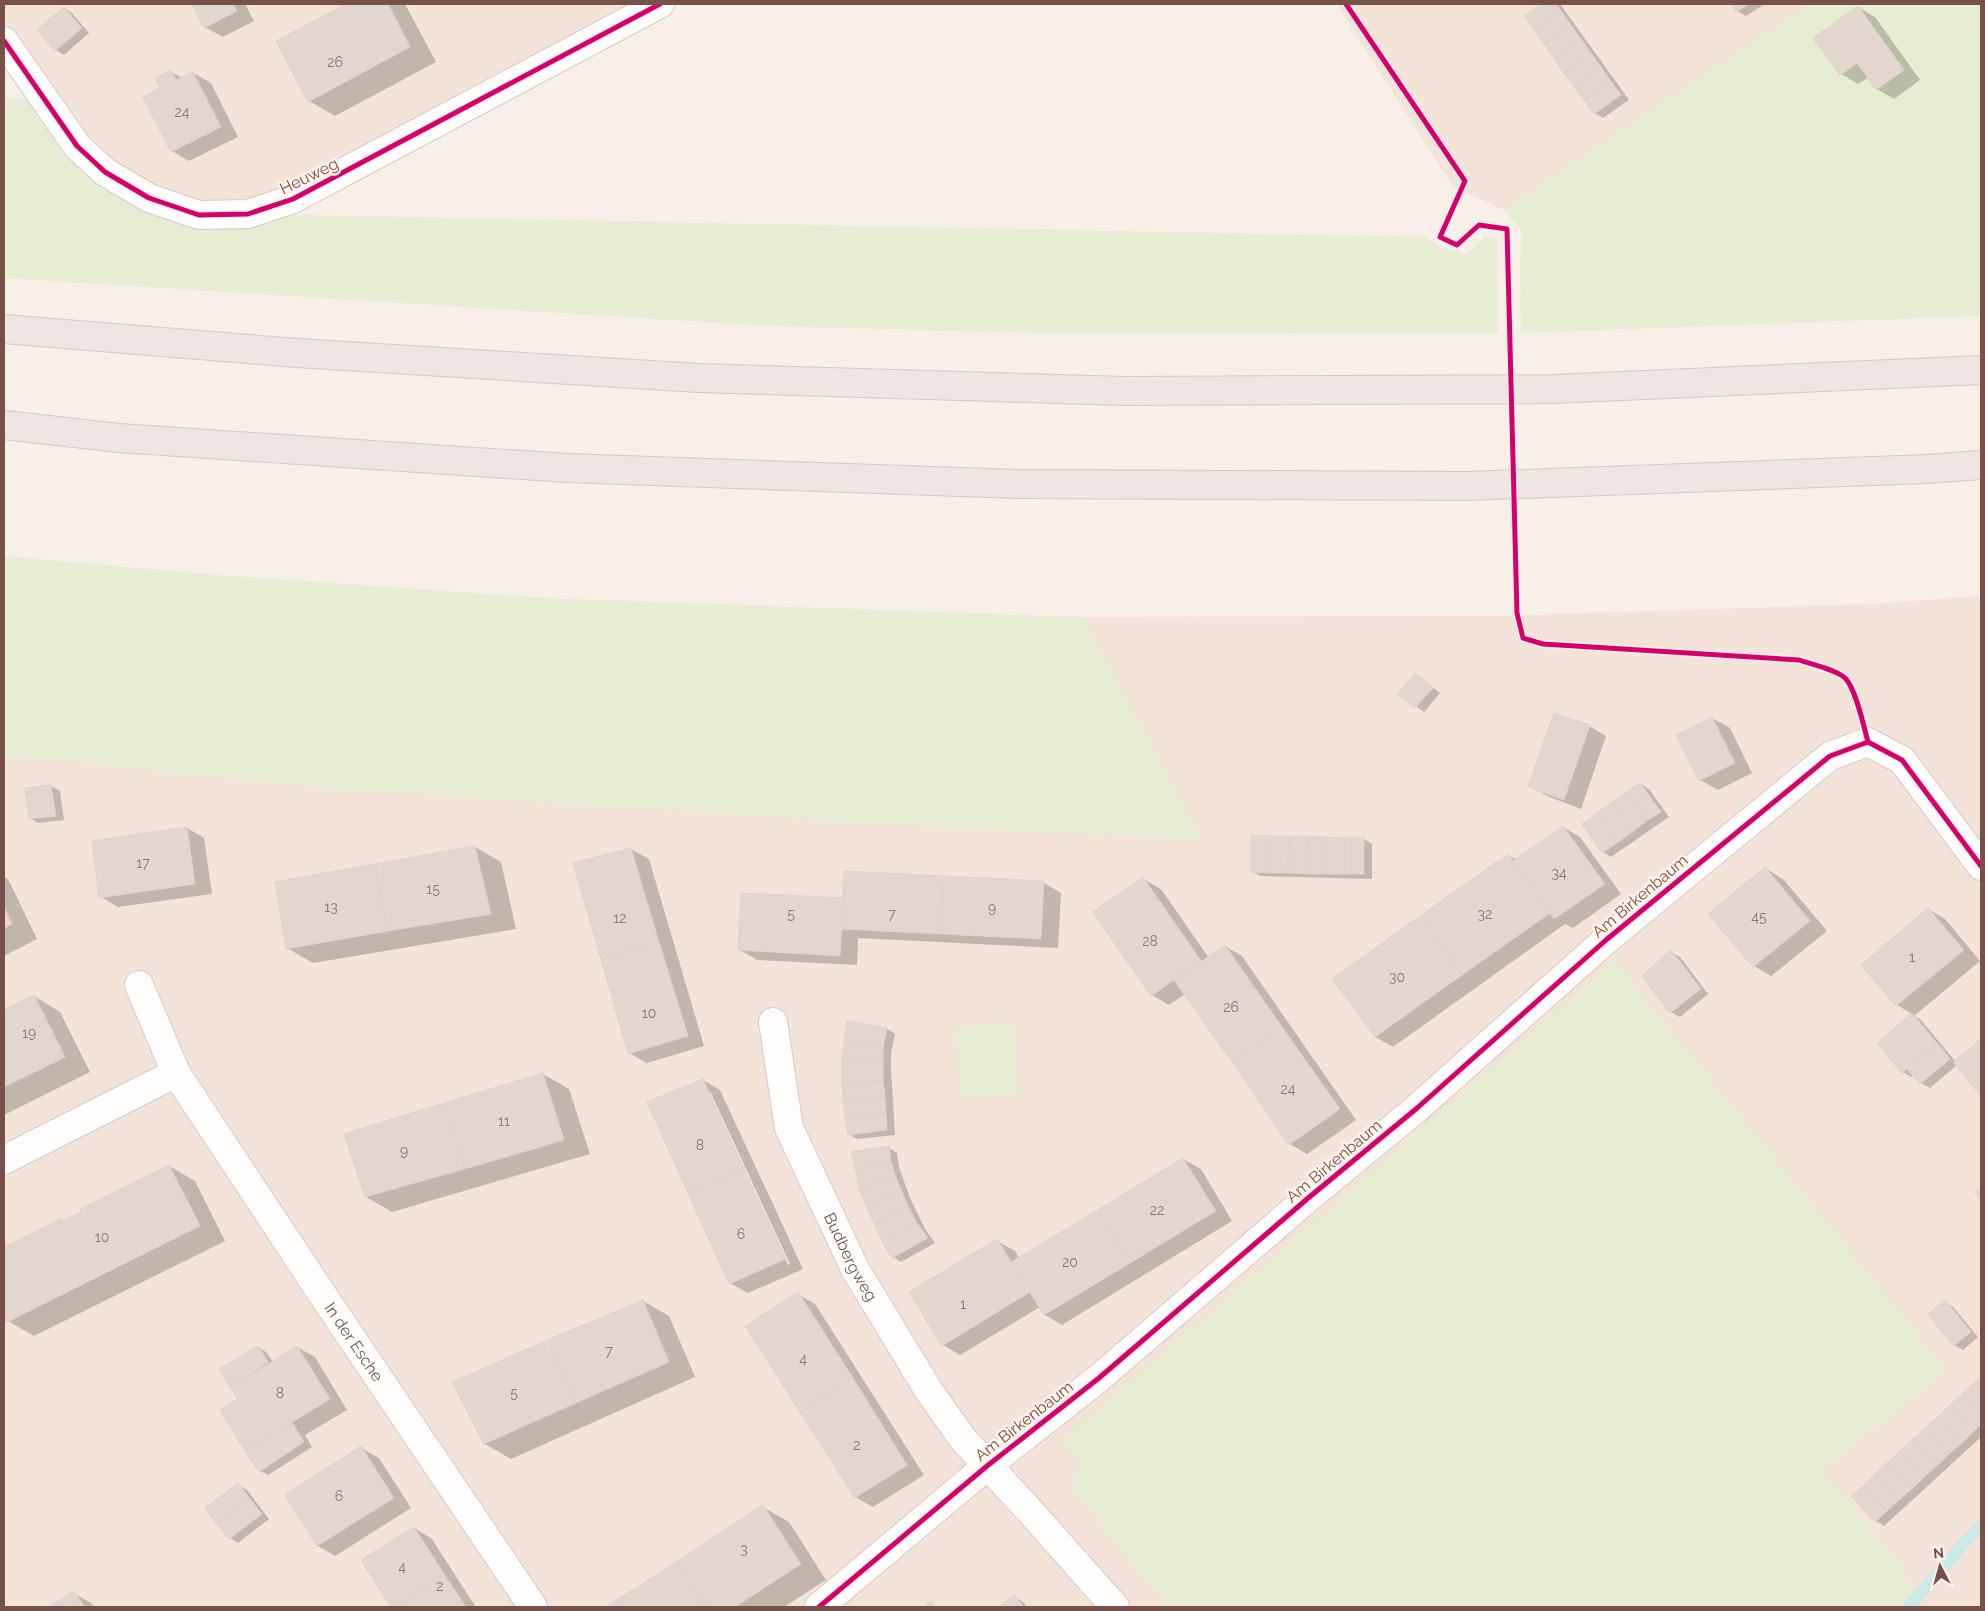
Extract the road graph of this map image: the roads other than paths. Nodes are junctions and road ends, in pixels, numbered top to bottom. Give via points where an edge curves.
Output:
1 (660, 4) edge
2 (4, 42) edge
3 (4, 329) edge
4 (1981, 370) edge
5 (4, 425) edge
6 (1981, 466) edge
7 (1981, 866) edge
8 (139, 985) dead end
9 (773, 1022) dead end
10 (176, 1074) junction
11 (4, 1160) edge
12 (987, 1466) junction
13 (533, 1607) edge
14 (819, 1607) edge
15 (1115, 1607) edge

1 - 2 street, Heuweg via 301,195 248,214 199,215 149,198 105,172 77,146
3 - 4 highway via 297,353 700,378 1125,390 1553,389
5 - 6 highway via 119,438 567,468 1019,484 1467,486
7 - 12 street, Am Birkenbaum via 1902,760 1868,742 1830,756 1621,927 1416,1109 1099,1378
8 - 10 street, In der Esche
9 - 12 street, Budbergweg via 789,1128 855,1268 929,1391 962,1439
10 - 11 street
10 - 13 street, In der Esche
12 - 14 street, Am Birkenbaum
12 - 15 street, Am Birkenbaum

